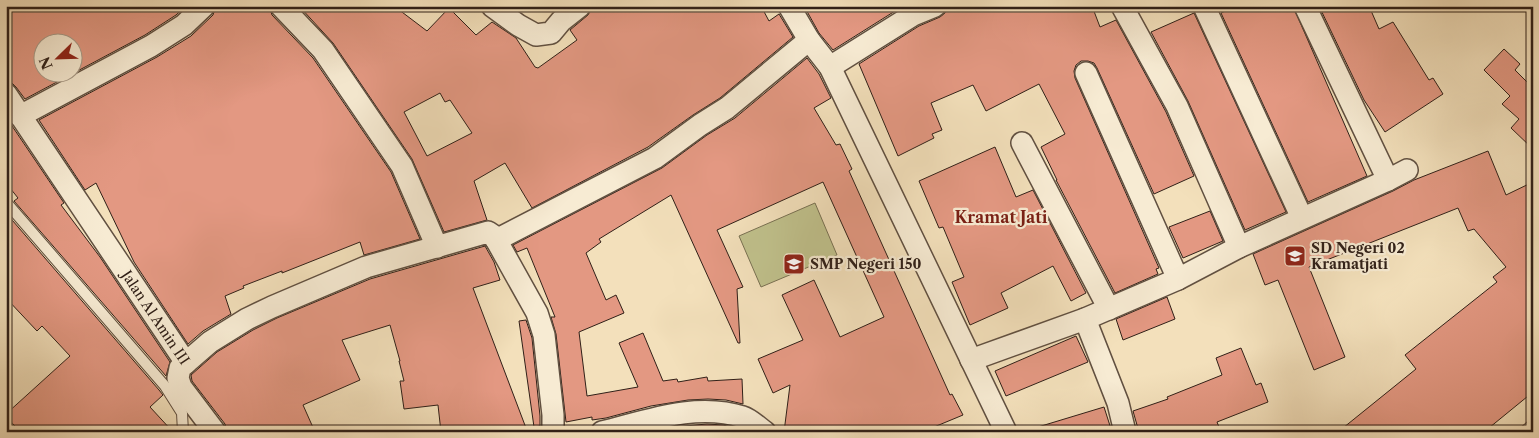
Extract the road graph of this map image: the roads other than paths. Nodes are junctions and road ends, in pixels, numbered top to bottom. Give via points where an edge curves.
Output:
1 (204, 6) edge
2 (281, 6) edge
3 (492, 6) edge
4 (580, 6) edge
5 (789, 6) edge
6 (935, 6) edge
7 (1204, 6) edge
8 (1305, 6) edge
9 (1128, 8) edge
10 (911, 11) edge
11 (809, 40) junction
12 (830, 67) junction
13 (1086, 73) dead end
14 (6, 94) edge
15 (20, 116) junction
16 (1022, 143) dead end
17 (1407, 170) dead end
18 (1388, 180) junction
19 (6, 202) edge
20 (1302, 218) junction
21 (496, 240) junction
22 (437, 247) junction
23 (1240, 247) junction
24 (1178, 280) junction
25 (1109, 309) junction
26 (1085, 319) junction
27 (971, 360) junction
28 (186, 363) junction
29 (1533, 424) edge
30 (183, 432) edge
31 (215, 432) edge
32 (553, 432) edge
33 (602, 432) edge
34 (765, 432) edge
35 (1006, 432) edge
36 (1125, 432) edge
37 (1524, 432) edge

1 - 15 street via 184,25 151,46
2 - 22 street via 323,50 402,166
3 - 4 street via 536,35 551,33
5 - 11 street
6 - 10 street
7 - 20 street
8 - 18 street
9 - 23 street
10 - 12 street
11 - 12 street
11 - 21 street via 727,108 655,158
12 - 27 street
13 - 24 street
14 - 15 street, Jalan Al Amin III
15 - 28 street, Jalan Al Amin III
16 - 25 street
17 - 18 street
18 - 20 street
19 - 30 lane via 165,386 182,413
20 - 23 street
21 - 22 street, Jalan Al Amin III via 488,232
21 - 32 street via 537,313 544,335
22 - 28 street, Jalan Al Amin III via 366,267 255,315 210,342
23 - 24 street
24 - 25 street
25 - 26 street
26 - 27 street
26 - 36 street via 1118,403
27 - 35 street
28 - 31 street via 180,368 178,378 181,387
29 - 37 lane
33 - 34 street via 683,412 717,411 744,417

